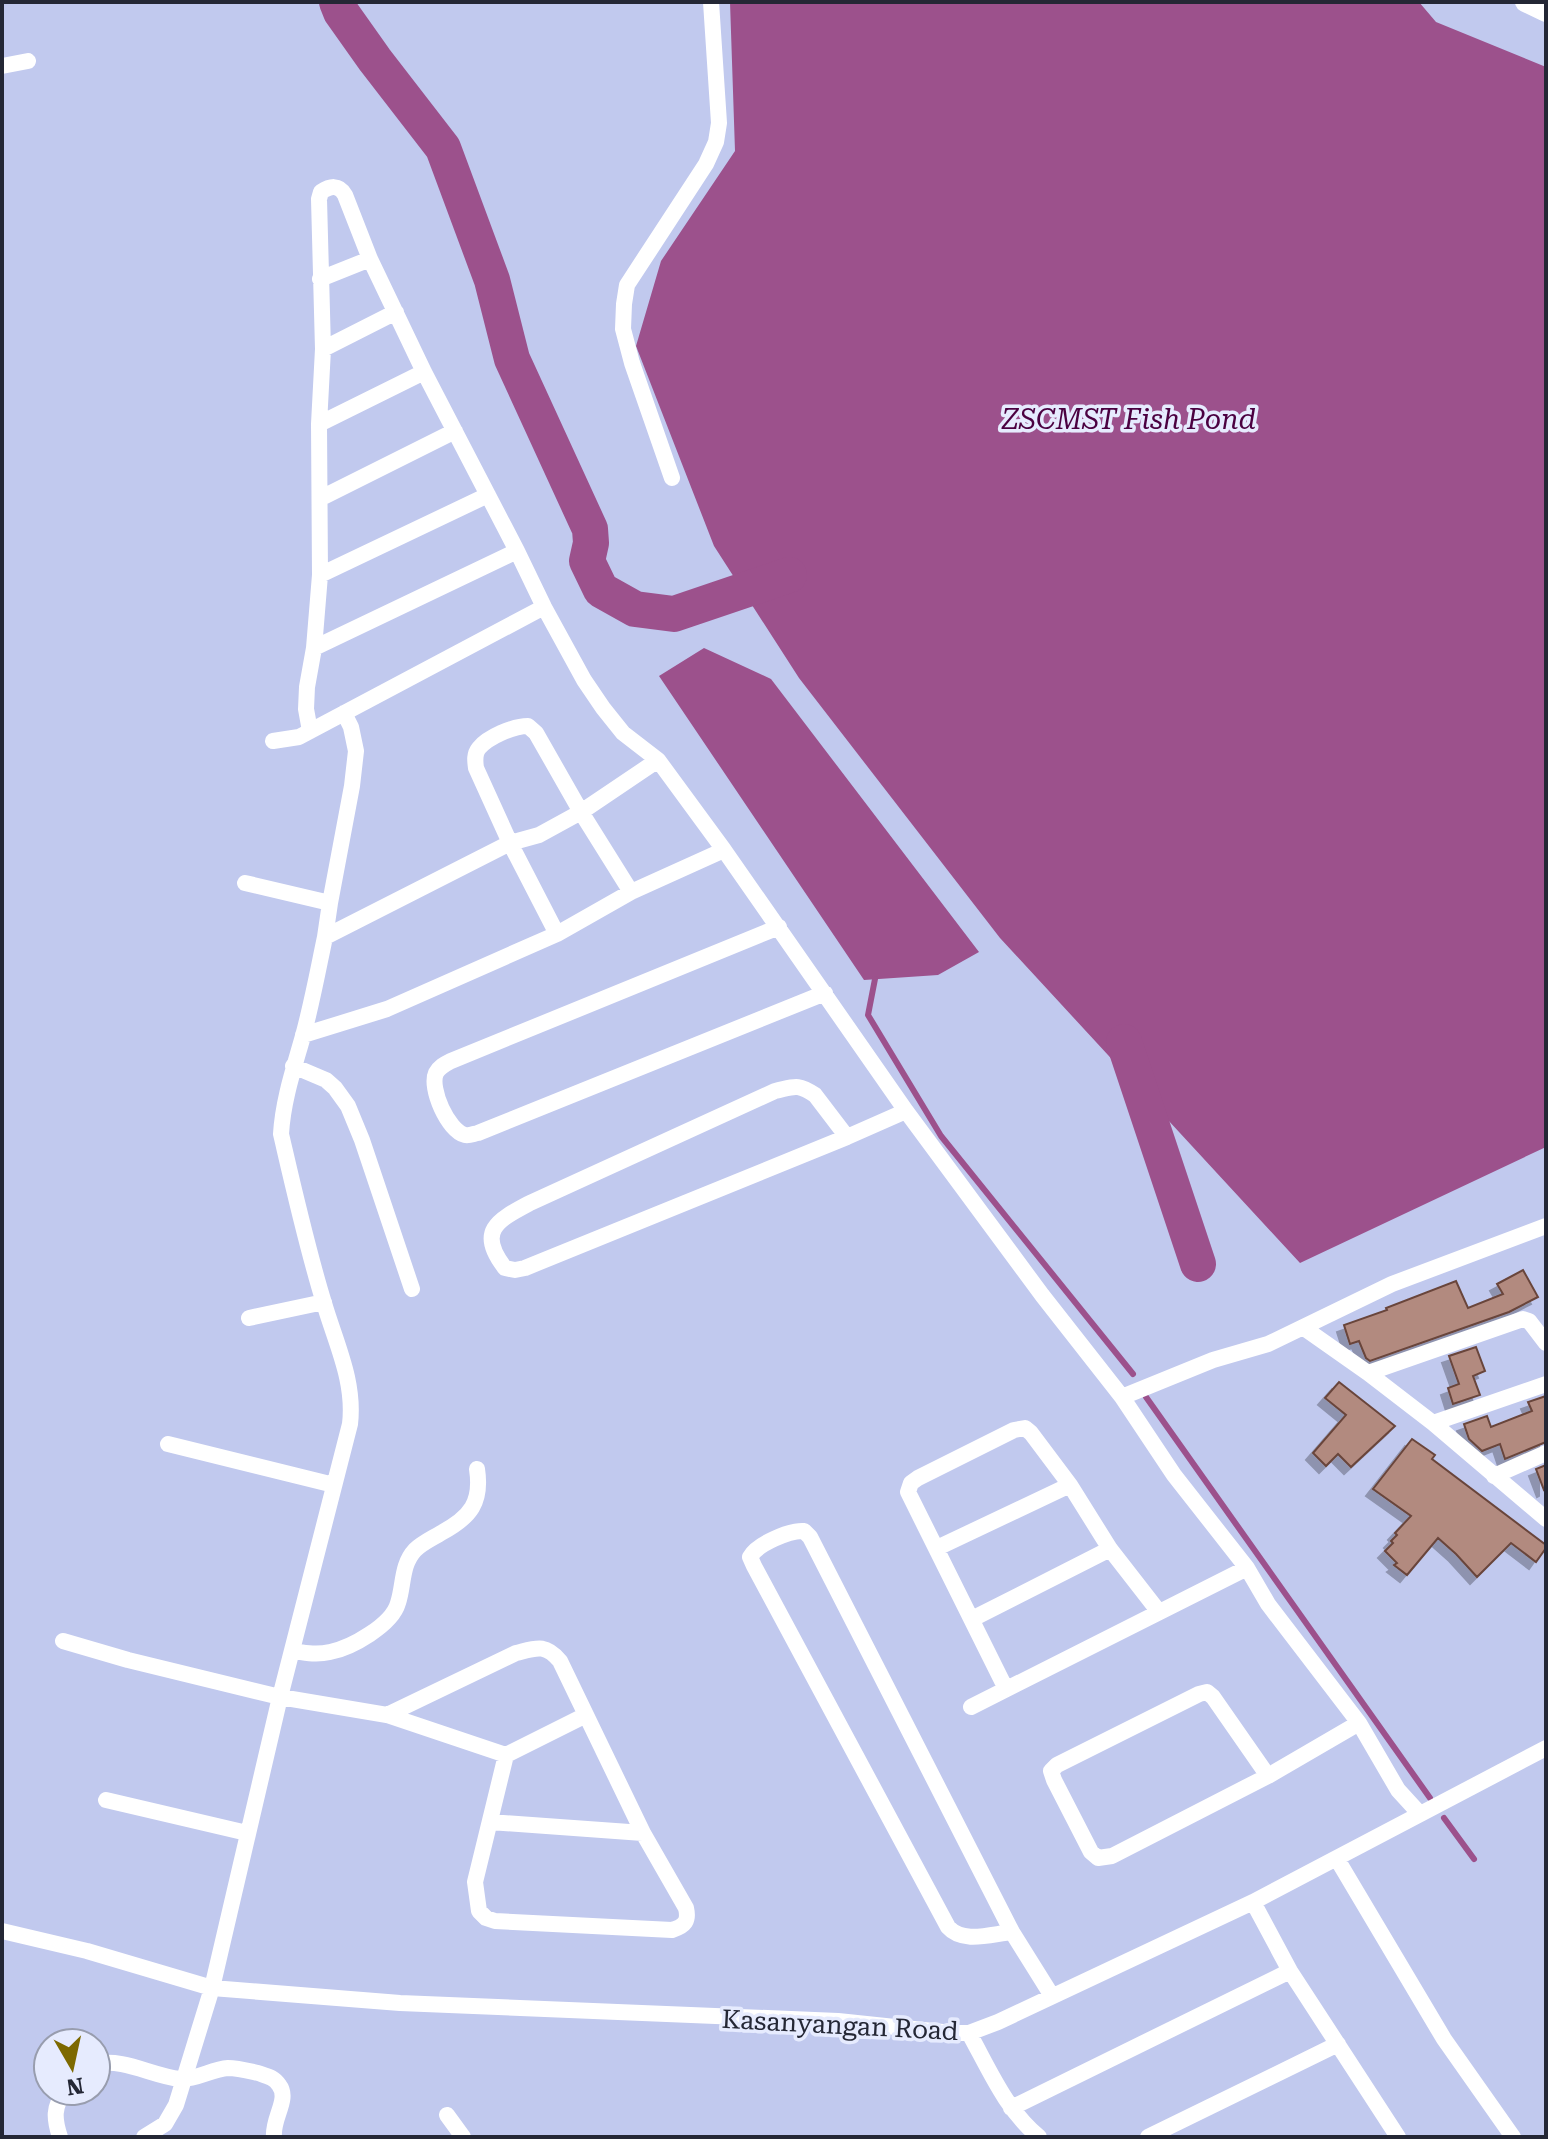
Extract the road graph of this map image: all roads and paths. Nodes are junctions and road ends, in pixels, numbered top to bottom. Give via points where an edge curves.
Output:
1 (711, 2) edge
2 (1525, 2) edge
3 (1546, 12) edge
4 (28, 61) dead end
5 (2, 66) edge
6 (370, 259) junction
7 (320, 279) junction
8 (396, 312) junction
9 (323, 349) junction
10 (424, 372) junction
11 (319, 424) junction
12 (455, 431) junction
13 (672, 478) dead end
14 (488, 495) junction
15 (321, 498) junction
16 (517, 551) junction
17 (320, 575) junction
18 (544, 607) junction
19 (314, 648) junction
20 (344, 713) junction
21 (310, 731) junction
22 (273, 741) dead end
23 (658, 760) junction
24 (581, 812) junction
25 (510, 843) junction
26 (724, 850) junction
27 (245, 883) dead end
28 (631, 892) junction
29 (330, 903) junction
30 (779, 927) junction
31 (557, 934) junction
32 (325, 937) junction
33 (825, 993) junction
34 (303, 1035) junction
35 (293, 1066) junction
36 (906, 1111) junction
37 (847, 1137) junction
38 (1546, 1226) edge
39 (412, 1289) dead end
40 (324, 1302) junction
41 (249, 1318) dead end
42 (1304, 1328) junction
43 (1546, 1343) edge
44 (1368, 1373) junction
45 (1546, 1384) edge
46 (1122, 1397) junction
47 (1433, 1423) junction
48 (168, 1444) dead end
49 (1546, 1453) edge
50 (477, 1469) dead end
51 (1494, 1476) junction
52 (334, 1485) junction
53 (1070, 1485) junction
54 (1546, 1519) edge
55 (937, 1548) junction
56 (1110, 1549) junction
57 (1247, 1568) junction
58 (1159, 1612) junction
59 (972, 1619) junction
60 (63, 1641) dead end
61 (293, 1651) junction
62 (1006, 1689) junction
63 (280, 1697) junction
64 (971, 1707) dead end
65 (387, 1715) junction
66 (586, 1715) junction
67 (1359, 1723) junction
68 (1546, 1748) edge
69 (506, 1755) junction
70 (1268, 1776) junction
71 (106, 1800) dead end
72 (1419, 1813) junction
73 (490, 1822) junction
74 (247, 1833) junction
75 (643, 1833) junction
76 (1337, 1859) junction
77 (1253, 1902) junction
78 (2, 1931) edge
79 (1012, 1932) junction
80 (1290, 1971) junction
81 (212, 1988) junction
82 (1052, 1996) junction
83 (969, 2033) junction
84 (1338, 2044) junction
85 (112, 2063) edge
86 (183, 2079) junction
87 (56, 2107) edge
88 (1011, 2108) junction
89 (447, 2115) dead end
90 (60, 2137) edge
91 (144, 2137) edge
92 (274, 2137) edge
93 (463, 2137) edge
94 (1039, 2137) edge
95 (1148, 2137) edge
96 (1398, 2137) edge
97 (1513, 2137) edge

1 - 13 street via 716,142 627,285 624,304 623,329 632,363
2 - 3 street
4 - 5 street
6 - 7 street
6 - 7 street via 342,190 329,187 319,199
6 - 8 street
7 - 9 street
8 - 9 street
8 - 10 street
9 - 11 street
10 - 11 street
10 - 12 street
11 - 15 street
12 - 14 street
12 - 15 street
14 - 16 street
14 - 17 street
15 - 17 street
16 - 18 street
16 - 19 street
17 - 19 street
18 - 20 street
18 - 23 street via 603,708 623,733
19 - 21 street via 307,687
20 - 21 street
20 - 29 street via 356,751
21 - 22 street
23 - 24 street
23 - 26 street
24 - 25 street via 539,835
24 - 25 street via 536,733 528,726 501,733 475,757
24 - 28 street
25 - 31 street
25 - 32 street
26 - 28 street
26 - 30 street
27 - 29 street
28 - 31 street
29 - 32 street
30 - 33 street
30 - 33 street via 451,1061 434,1077 442,1110 456,1131 478,1133
31 - 34 street via 387,1009
32 - 34 street
33 - 36 street
34 - 35 street
35 - 39 street via 326,1080 348,1106
35 - 40 street via 281,1134
36 - 37 street
36 - 46 street
37 - 37 street via 525,1268 505,1268 493,1244 495,1224 517,1210 775,1091 798,1086 815,1095
38 - 42 street via 1392,1284
40 - 41 street
40 - 52 street via 352,1404
42 - 44 street
42 - 46 street
43 - 44 street via 1523,1319
44 - 47 street
45 - 47 street
46 - 57 street via 1174,1475
47 - 51 street
48 - 52 street
49 - 51 street
50 - 61 street via 477,1499 469,1512 415,1551 391,1617 333,1652
51 - 54 street
52 - 61 street
53 - 55 street
53 - 55 street via 1031,1433 1014,1430 911,1483 908,1492
53 - 56 street
55 - 59 street
56 - 58 street
56 - 59 street
57 - 58 street
57 - 67 street via 1268,1604
58 - 62 street
59 - 62 street
60 - 63 street
61 - 63 street
62 - 64 street
63 - 65 street
63 - 74 street
65 - 66 street via 538,1647 552,1651 560,1661
65 - 69 street
66 - 69 street
66 - 75 street
67 - 70 street
67 - 72 street via 1398,1790
68 - 72 street, Kasanyangan Road
69 - 73 street
70 - 70 street via 1112,1856 1098,1858 1051,1771 1207,1692
71 - 74 street
72 - 76 street, Kasanyangan Road
73 - 75 street
73 - 75 street via 475,1882 479,1911 486,1918 681,1927 688,1917 686,1908
74 - 81 street
76 - 77 street, Kasanyangan Road
76 - 97 street via 1444,2039
77 - 80 street
77 - 82 street, Kasanyangan Road
78 - 81 street, Kasanyangan Road
79 - 79 street via 810,1537 794,1530 754,1550 754,1566 948,1927 962,1937
79 - 82 street
80 - 84 street
80 - 88 street
81 - 83 street, Kasanyangan Road via 400,2003 838,2021
81 - 86 street
82 - 83 street, Kasanyangan Road
83 - 88 street
84 - 95 street
84 - 96 street
85 - 86 street
86 - 91 street via 165,2124
86 - 92 street via 227,2068 272,2077 283,2092
87 - 90 street
88 - 94 street
89 - 93 street

